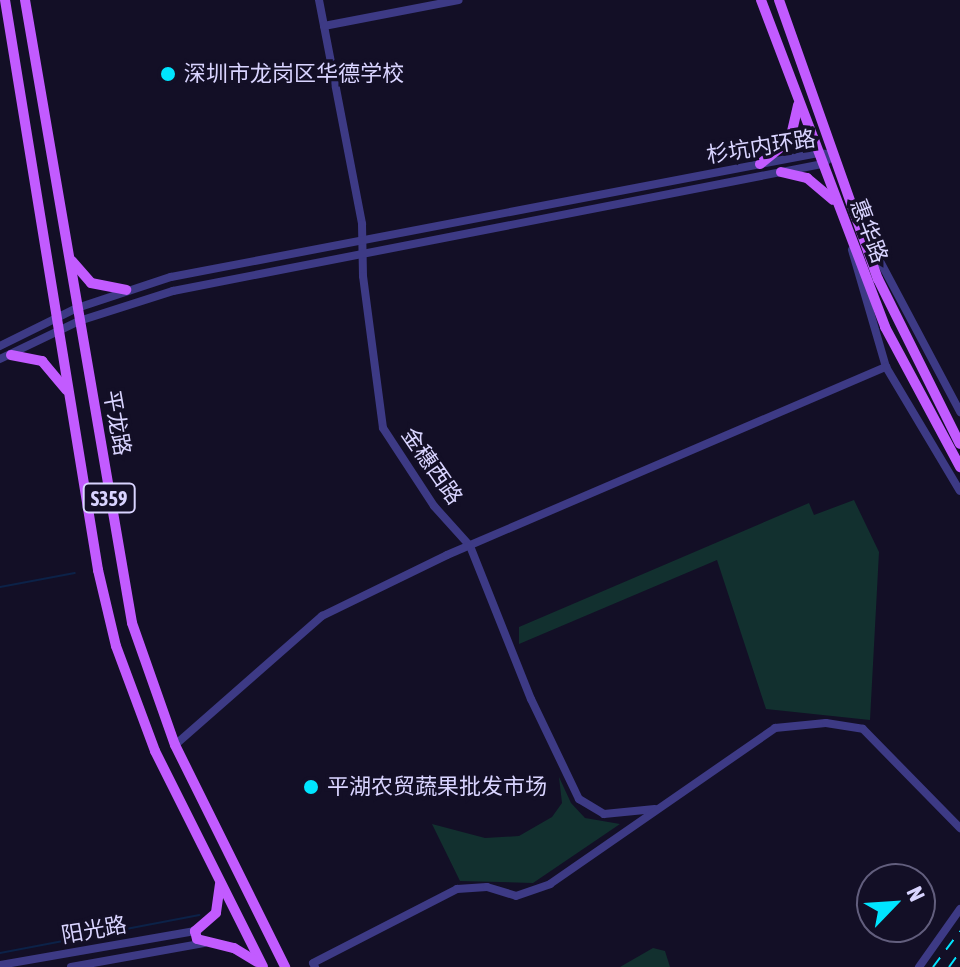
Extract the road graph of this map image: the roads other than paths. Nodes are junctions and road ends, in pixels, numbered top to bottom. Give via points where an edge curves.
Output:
1 (5, 0) edge
2 (25, 0) edge
3 (319, 0) edge
4 (459, 0) edge
5 (761, 0) edge
6 (779, 0) edge
7 (324, 26) junction
8 (798, 99) junction
9 (818, 153) junction
10 (834, 155) junction
11 (760, 164) junction
12 (822, 164) junction
13 (781, 172) junction
14 (838, 206) junction
15 (857, 222) junction
16 (846, 226) junction
17 (362, 239) junction
18 (68, 251) junction
19 (362, 253) junction
20 (126, 290) junction
21 (77, 308) junction
22 (56, 319) junction
23 (79, 321) junction
24 (59, 331) junction
25 (0, 346) edge
26 (6, 357) edge
27 (886, 367) junction
28 (70, 402) junction
29 (960, 412) edge
30 (960, 444) edge
31 (960, 467) edge
32 (960, 491) edge
33 (470, 546) junction
34 (175, 745) junction
35 (655, 809) junction
36 (960, 828) edge
37 (218, 875) junction
38 (960, 909) edge
39 (195, 931) junction
40 (204, 943) junction
41 (16, 964) edge
42 (0, 965) edge
43 (314, 965) edge
44 (71, 967) edge
45 (262, 967) edge
46 (285, 967) edge
47 (919, 967) edge

1 - 22 main road, 平龙路 / S359
2 - 18 main road, 平龙路 / S359
3 - 7 street, 金穗西路
4 - 7 street
5 - 8 main road, 惠华路
6 - 10 main road, 惠华路
7 - 17 street, 金穗西路
8 - 9 main road, 惠华路
8 - 11 main road via 790,140
9 - 10 street, 杉坑内环路
9 - 11 street, 杉坑内环路
9 - 12 main road, 惠华路
10 - 12 street, 杉坑内环路
10 - 15 main road, 惠华路
11 - 17 street, 杉坑内环路
12 - 13 street, 杉坑内环路
12 - 14 main road, 惠华路
13 - 14 main road via 818,184
13 - 19 street, 杉坑内环路
14 - 16 main road, 惠华路
15 - 29 street
15 - 30 main road, 惠华路 via 897,323
16 - 27 street
16 - 31 main road, 惠华路 via 885,327
17 - 19 street, 金穗西路
17 - 20 street, 杉坑内环路
18 - 20 main road via 91,283
18 - 21 main road, 平龙路 / S359
19 - 23 street, 杉坑内环路 via 173,291
19 - 33 street, 金穗西路 via 383,428 434,506
20 - 21 street, 杉坑内环路
21 - 22 street, 杉坑内环路
21 - 23 main road, 平龙路 / S359
22 - 24 main road, 平龙路 / S359
22 - 25 street, 杉坑内环路
23 - 24 street, 杉坑内环路
23 - 34 main road, 平龙路 / S359 via 132,623
24 - 26 street, 杉坑内环路
24 - 28 main road, 平龙路 / S359
26 - 28 main road via 33,358 49,367
27 - 32 street
27 - 33 street
28 - 37 main road, 平龙路 / S359 via 116,646 155,751
33 - 34 street via 322,616
33 - 35 street, 金穗西路 via 531,699 579,799 604,814
34 - 46 main road, 平龙路 / S359
35 - 36 street via 775,728 826,723 874,734
35 - 43 street via 531,893 457,889
37 - 39 main road via 216,913
37 - 45 main road, 平龙路 / S359
38 - 47 street
39 - 40 main road
39 - 41 street, 阳光路
40 - 44 street, 阳光路
40 - 45 main road via 244,952
41 - 42 street, 阳光路

